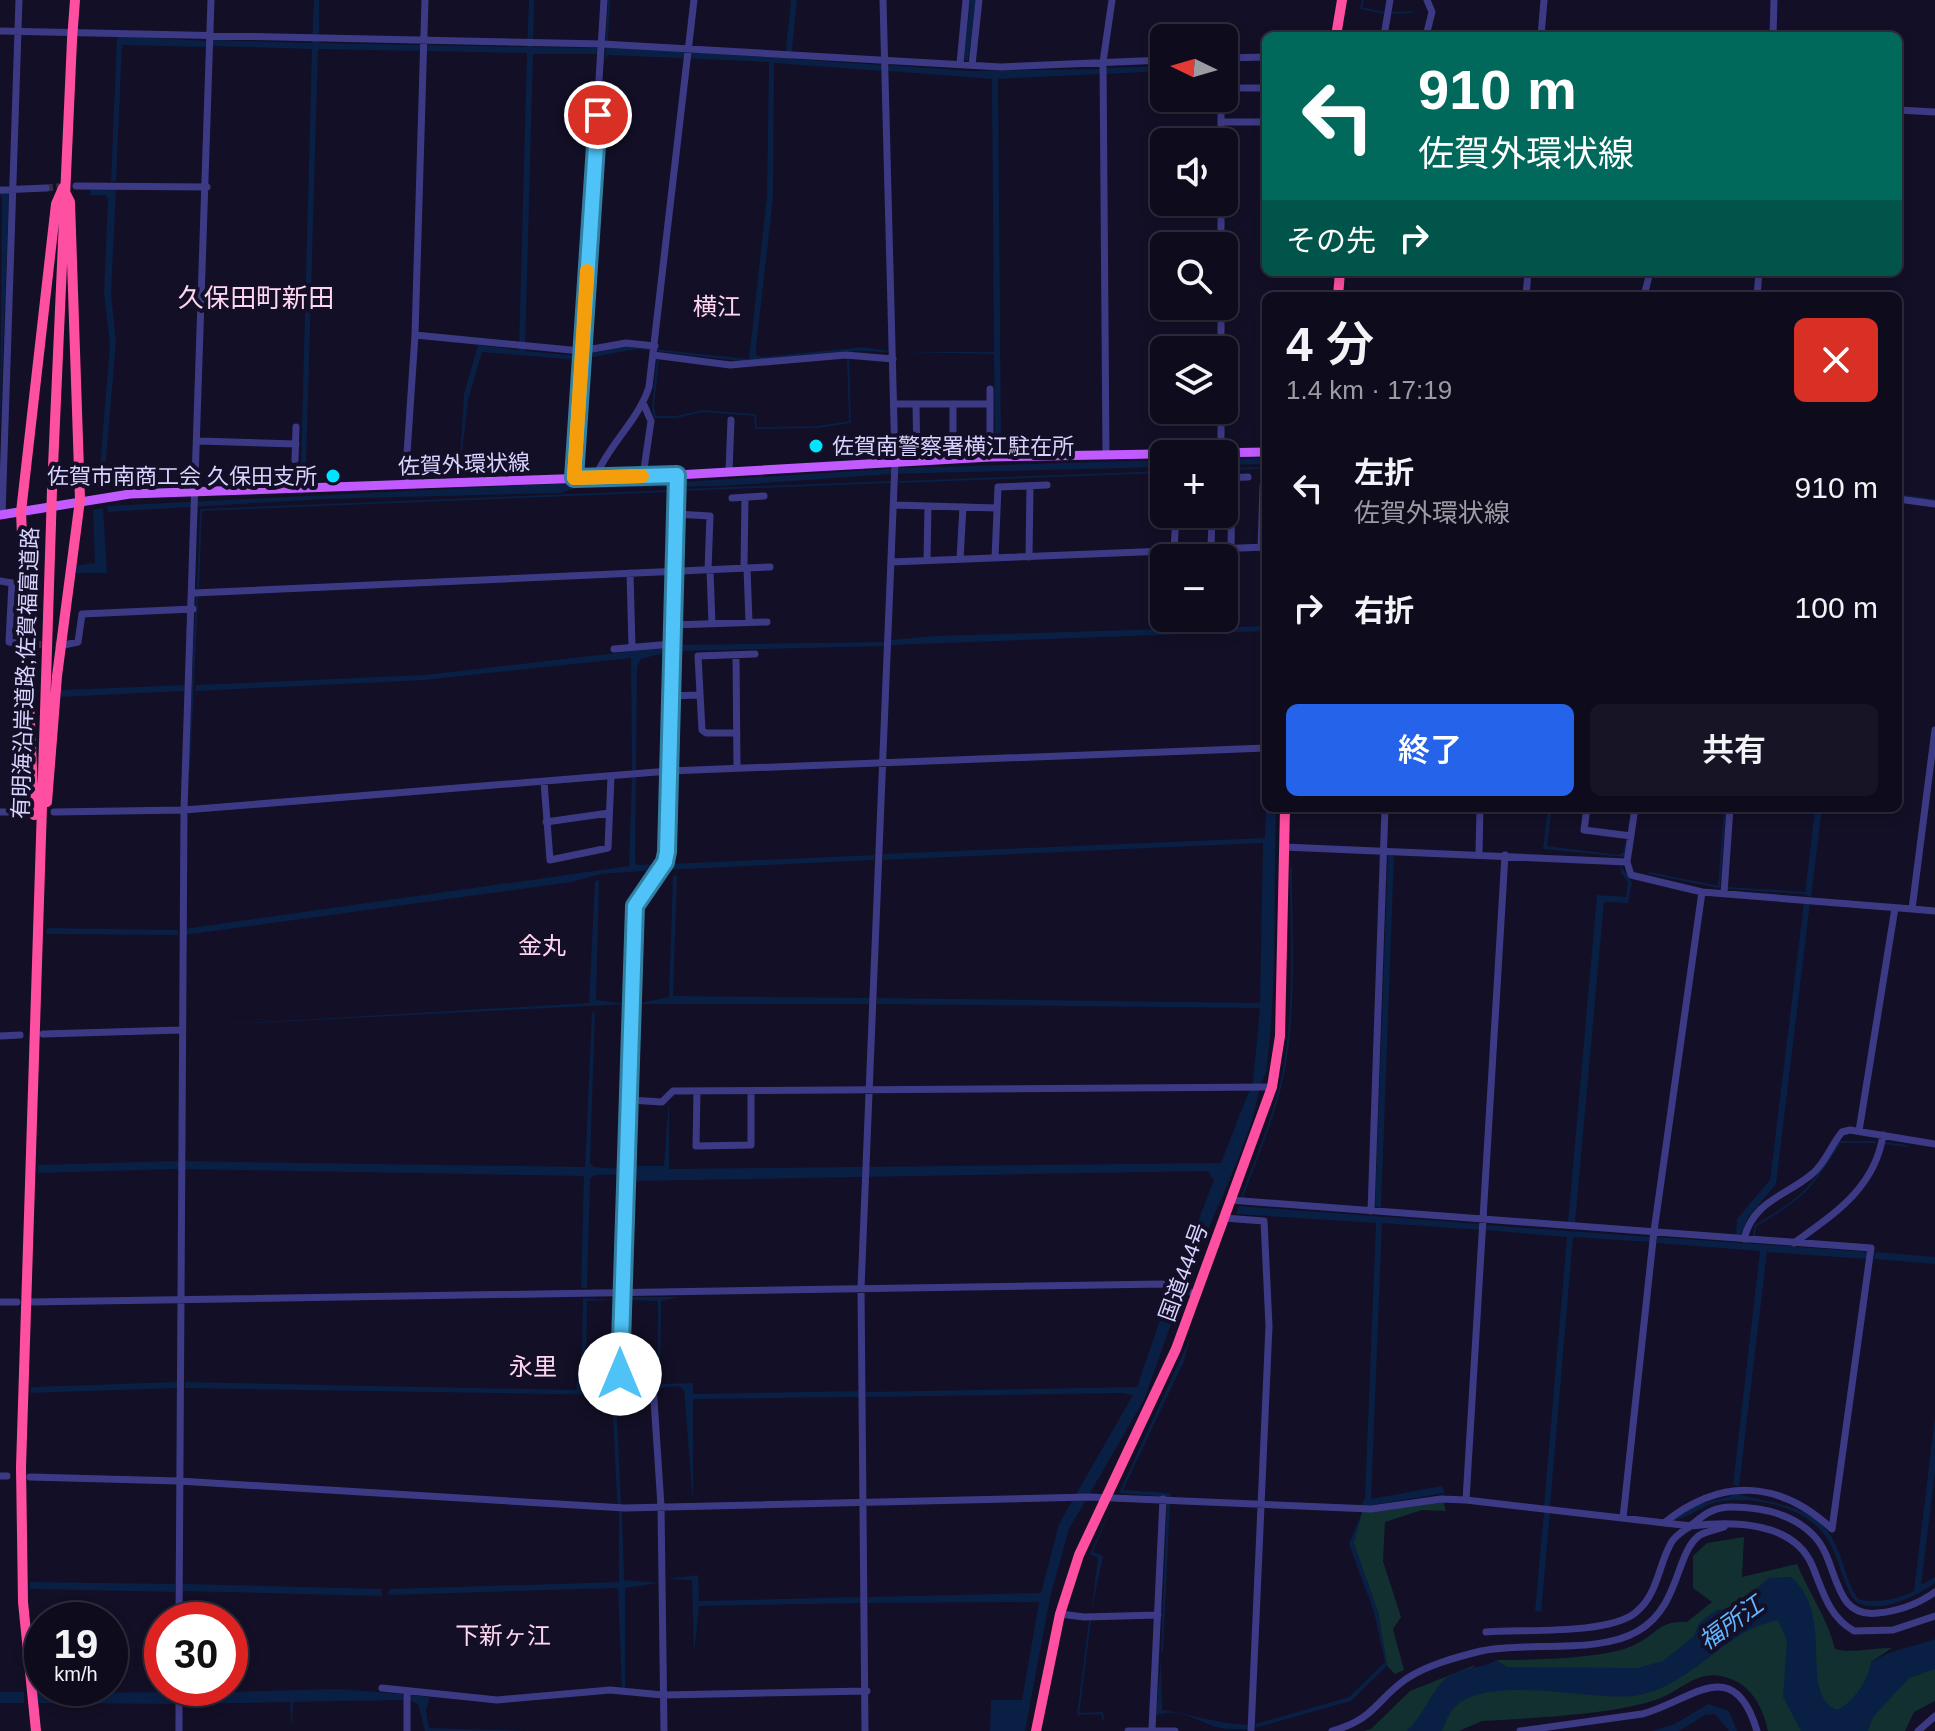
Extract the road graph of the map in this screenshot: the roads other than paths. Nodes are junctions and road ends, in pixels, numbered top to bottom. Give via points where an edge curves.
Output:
1 (19, 0) edge
2 (75, 0) edge
3 (211, 0) edge
4 (425, 0) edge
5 (604, 0) edge
6 (694, 0) edge
7 (883, 0) edge
8 (966, 0) edge
9 (979, 0) edge
10 (1112, 0) edge
11 (1342, 0) edge
12 (1390, 0) edge
13 (1544, 0) edge
14 (1774, 0) edge
15 (1427, 2) edge
16 (0, 31) edge
17 (18, 31) junction
18 (1337, 32) edge
19 (1385, 32) edge
20 (1427, 32) edge
21 (1541, 32) edge
22 (1773, 32) edge
23 (210, 36) junction
24 (424, 41) junction
25 (689, 47) junction
26 (602, 49) junction
27 (1262, 57) edge
28 (1238, 58) edge
29 (1150, 61) edge
30 (960, 64) junction
31 (1103, 64) junction
32 (885, 65) junction
33 (972, 65) junction
34 (1238, 88) edge
35 (1262, 88) edge
36 (1902, 110) edge
37 (1221, 112) edge
38 (1935, 112) edge
39 (1221, 122) junction
40 (1262, 122) edge
41 (1221, 128) edge
42 (76, 186) tunnel mouth
43 (207, 187) junction
44 (46, 188) tunnel mouth
45 (63, 188) junction
46 (0, 190) edge
47 (11, 190) junction
48 (415, 335) junction
49 (656, 353) junction
50 (581, 355) junction
51 (893, 355) junction
52 (990, 389) dead end
53 (895, 404) junction
54 (916, 404) junction
55 (953, 404) junction
56 (990, 404) junction
57 (644, 405) junction
58 (731, 420) dead end
59 (296, 427) dead end
60 (199, 441) junction
61 (296, 444) junction
62 (1238, 451) edge
63 (1262, 452) edge
64 (1150, 453) edge
65 (1106, 455) junction
66 (990, 457) junction
67 (953, 459) junction
68 (295, 460) dead end
69 (917, 460) junction
70 (895, 463) junction
71 (729, 471) junction
72 (596, 476) junction
73 (643, 476) junction
74 (1248, 477) dead end
75 (574, 478) junction
76 (1238, 478) edge
77 (677, 481) junction
78 (405, 483) junction
79 (1047, 485) dead end
80 (1030, 486) junction
81 (197, 496) junction
82 (764, 496) dead end
83 (745, 497) junction
84 (732, 498) dead end
85 (80, 500) junction
86 (1902, 500) edge
87 (1935, 504) edge
88 (894, 505) junction
89 (928, 506) junction
90 (963, 507) junction
91 (997, 508) junction
92 (21, 512) junction
93 (676, 514) junction
94 (1, 515) edge
95 (1262, 548) edge
96 (1238, 551) edge
97 (1150, 552) edge
98 (1029, 557) junction
99 (995, 558) junction
100 (960, 559) junction
101 (927, 560) junction
102 (891, 562) junction
103 (770, 567) dead end
104 (745, 568) junction
105 (709, 570) junction
106 (675, 571) junction
107 (630, 573) junction
108 (0, 581) edge
109 (194, 593) junction
110 (193, 609) junction
111 (749, 622) junction
112 (767, 622) dead end
113 (712, 624) junction
114 (673, 625) junction
115 (22, 644) dead end
116 (672, 644) junction
117 (64, 645) dead end
118 (632, 647) junction
119 (614, 649) dead end
120 (755, 654) dead end
121 (736, 655) junction
122 (699, 695) junction
123 (670, 696) junction
124 (1935, 730) edge
125 (737, 733) junction
126 (1262, 748) edge
127 (883, 762) junction
128 (737, 768) junction
129 (669, 771) junction
130 (611, 776) junction
131 (544, 782) junction
132 (184, 810) junction
133 (0, 812) edge
134 (24, 812) dead end
135 (54, 812) dead end
136 (1285, 812) edge
137 (1385, 812) edge
138 (1480, 812) edge
139 (1586, 812) edge
140 (1634, 812) edge
141 (1730, 812) edge
142 (609, 813) junction
143 (546, 822) junction
144 (1631, 836) junction
145 (39, 837) junction
146 (1284, 847) junction
147 (1384, 850) junction
148 (1479, 853) junction
149 (1505, 855) junction
150 (1627, 862) junction
151 (1702, 892) junction
152 (1724, 893) junction
153 (1895, 908) junction
154 (1912, 909) junction
155 (1935, 911) edge
156 (37, 920) junction
157 (181, 1030) junction
158 (43, 1034) dead end
159 (20, 1035) dead end
160 (0, 1036) edge
161 (1268, 1086) junction
162 (869, 1090) junction
163 (697, 1091) junction
164 (751, 1091) junction
165 (629, 1100) junction
166 (1859, 1131) junction
167 (1883, 1135) junction
168 (1935, 1144) edge
169 (1230, 1200) junction
170 (1371, 1211) junction
171 (1224, 1218) junction
172 (1484, 1219) junction
173 (1654, 1231) junction
174 (1744, 1239) junction
175 (1794, 1243) junction
176 (861, 1288) junction
177 (621, 1291) junction
178 (1197, 1294) junction
179 (180, 1299) junction
180 (0, 1302) edge
181 (17, 1302) dead end
182 (30, 1302) dead end
183 (30, 1477) dead end
184 (179, 1481) junction
185 (1106, 1497) junction
186 (1163, 1499) junction
187 (1466, 1500) junction
188 (864, 1501) junction
189 (1261, 1504) junction
190 (661, 1506) junction
191 (1623, 1518) junction
192 (1664, 1523) junction
193 (1691, 1526) junction
194 (1730, 1526) junction
195 (1935, 1592) edge
196 (179, 1602) edge
197 (1060, 1614) junction
198 (1158, 1615) junction
199 (1935, 1616) edge
200 (1486, 1632) dead end
201 (382, 1688) dead end
202 (867, 1691) junction
203 (407, 1692) junction
204 (663, 1695) junction
205 (179, 1706) edge
206 (1935, 1716) edge
207 (1152, 1729) junction
208 (36, 1731) edge
209 (179, 1731) edge
210 (407, 1731) edge
211 (664, 1731) edge
212 (865, 1731) edge
213 (1036, 1731) edge
214 (1128, 1731) edge
215 (1175, 1731) edge
216 (1251, 1731) edge
217 (1332, 1731) edge
218 (1520, 1731) edge
219 (1757, 1731) edge
220 (1918, 1731) edge

1 - 17 street
2 - 45 highway, 有明海沿岸道路;佐賀福富道路, bridge
3 - 23 street
4 - 24 street
5 - 26 street
6 - 25 street
7 - 32 street
8 - 30 street
9 - 33 street
10 - 31 street
11 - 18 highway
12 - 19 street
13 - 21 street
14 - 22 street
15 - 20 street via 1432,12
16 - 17 street
17 - 23 street
17 - 47 street
23 - 24 street
23 - 43 street
24 - 26 street
24 - 48 street
25 - 26 street
25 - 32 street
25 - 49 street
26 - 50 street
27 - 28 street
29 - 31 street
30 - 32 street
30 - 33 street
31 - 33 street
31 - 65 street
32 - 51 street
34 - 35 street
36 - 38 street
37 - 39 street
39 - 40 street
39 - 41 street
42 - 43 street
43 - 60 street
44 - 47 street
45 - 85 highway via 70,202
45 - 92 highway via 50,250
45 - 145 highway, 有明海沿岸道路;佐賀福富道路, bridge
46 - 47 street
47 - 94 street
48 - 50 street
48 - 78 street
49 - 50 street via 626,343
49 - 51 street via 748,365
49 - 57 street
50 - 75 street
51 - 53 street
52 - 56 street
53 - 54 street
53 - 70 street
54 - 55 street
54 - 69 street
55 - 56 street
55 - 67 street
56 - 66 street
57 - 72 street
57 - 73 street via 651,421
58 - 71 street
59 - 61 street
60 - 61 street
60 - 81 street
61 - 68 street
62 - 63 main road, 佐賀外環状線
64 - 65 main road, 佐賀外環状線
65 - 66 main road, 佐賀外環状線
66 - 67 main road, 佐賀外環状線
67 - 69 main road, 佐賀外環状線
69 - 70 main road, 佐賀外環状線
70 - 71 main road, 佐賀外環状線
70 - 88 street
71 - 77 main road, 佐賀外環状線
72 - 73 main road, 佐賀外環状線
72 - 75 main road, 佐賀外環状線
73 - 77 main road, 佐賀外環状線
74 - 76 street
75 - 78 main road, 佐賀外環状線
77 - 93 street
78 - 81 main road, 佐賀外環状線
79 - 80 street
80 - 91 street via 998,487
80 - 98 street
81 - 85 main road, 佐賀外環状線 via 130,494
81 - 109 street
82 - 83 street
83 - 84 street
83 - 104 street
85 - 92 main road, 佐賀外環状線
85 - 145 highway via 57,676 46,821
86 - 87 street
88 - 89 street
88 - 102 street
89 - 90 street
89 - 101 street
90 - 91 street
90 - 100 street
91 - 99 street
92 - 94 main road, 佐賀外環状線
92 - 156 highway via 34,805 32,908
93 - 105 street via 710,516
93 - 106 street
95 - 96 street
97 - 98 street
98 - 99 street
99 - 100 street
100 - 101 street
101 - 102 street
102 - 127 street
103 - 104 street
104 - 105 street
104 - 111 street
105 - 106 street
105 - 113 street
106 - 107 street
106 - 114 street
107 - 109 street
107 - 118 street
108 - 115 street via 12,583 9,642
109 - 110 street
110 - 117 street via 82,614 78,642
110 - 132 street
111 - 112 street
111 - 113 street
113 - 114 street
114 - 116 street
116 - 118 street
116 - 123 street
118 - 119 street
120 - 121 street
121 - 122 street via 698,656
121 - 125 street
122 - 123 street
122 - 125 street via 702,730
123 - 129 street
124 - 154 street
125 - 128 street
126 - 127 street
127 - 128 street
127 - 162 street
128 - 129 street
129 - 130 street
129 - 165 street via 665,862 635,906
130 - 131 street
130 - 142 street
131 - 132 street
131 - 143 street
132 - 135 street
132 - 157 street
133 - 134 street
136 - 146 highway, 国道444号
137 - 147 street
138 - 148 street
139 - 144 street via 1584,830
140 - 144 street
141 - 152 street
142 - 143 street
142 - 143 street via 608,848 550,860
144 - 150 street
145 - 156 highway, 有明海沿岸道路;佐賀福富道路
146 - 147 street
146 - 161 highway, 国道444号 via 1280,1036
147 - 148 street
147 - 170 street
148 - 149 street
149 - 150 street
149 - 172 street
150 - 151 street via 1631,875
151 - 152 street
151 - 173 street
152 - 153 street
153 - 154 street
153 - 166 street
154 - 155 street
156 - 208 highway, 有明海沿岸道路;佐賀福富道路 via 20,1546
157 - 158 street
157 - 179 street
159 - 160 street
161 - 162 street
161 - 169 highway, 国道444号
162 - 164 street
162 - 176 street
163 - 164 street
163 - 164 street via 696,1146 751,1145
163 - 165 street via 673,1091 662,1102
165 - 177 street
166 - 167 street
166 - 174 street via 1842,1132 1815,1173 1760,1210 1747,1225
167 - 168 street
167 - 175 street via 1877,1157 1851,1200
169 - 170 street
169 - 171 highway, 国道444号
170 - 172 street
171 - 178 highway, 国道444号
171 - 189 street via 1264,1221 1269,1326
172 - 173 street
172 - 187 street
173 - 174 street
173 - 191 street
174 - 175 street
175 - 192 street via 1872,1251 1834,1525 1832,1529 1800,1505 1730,1489 1690,1502
176 - 177 street
176 - 178 street via 1163,1284
176 - 188 street
177 - 179 street
177 - 190 street via 620,1374 629,1382 653,1385
178 - 185 highway, 国道444号 via 1150,1409
179 - 182 street
179 - 184 street
180 - 181 street
183 - 184 street
184 - 190 street
184 - 196 street
185 - 186 street
185 - 188 street
185 - 197 highway, 国道444号
186 - 189 street
186 - 198 street
187 - 189 street via 1371,1509
187 - 191 street
188 - 190 street
188 - 202 street
189 - 216 street
190 - 204 street
191 - 192 street
192 - 193 street
193 - 194 street
193 - 195 street via 1709,1510 1730,1507 1768,1510 1792,1519 1822,1546 1841,1594 1864,1615 1914,1604
193 - 200 street via 1671,1542 1651,1595 1619,1622
194 - 199 street via 1768,1530 1798,1544 1833,1614 1854,1631 1893,1630
194 - 217 street via 1698,1536 1668,1602 1639,1631 1623,1638 1537,1649 1481,1651 1448,1661 1404,1681 1365,1719
197 - 198 street
197 - 213 highway, 国道444号
198 - 207 street
201 - 203 street
202 - 204 street
202 - 212 street
203 - 204 street via 497,1700 610,1690
203 - 210 street
204 - 211 street
205 - 209 street
206 - 220 street
207 - 214 street
207 - 215 street
218 - 219 street via 1642,1714 1715,1685 1744,1700

